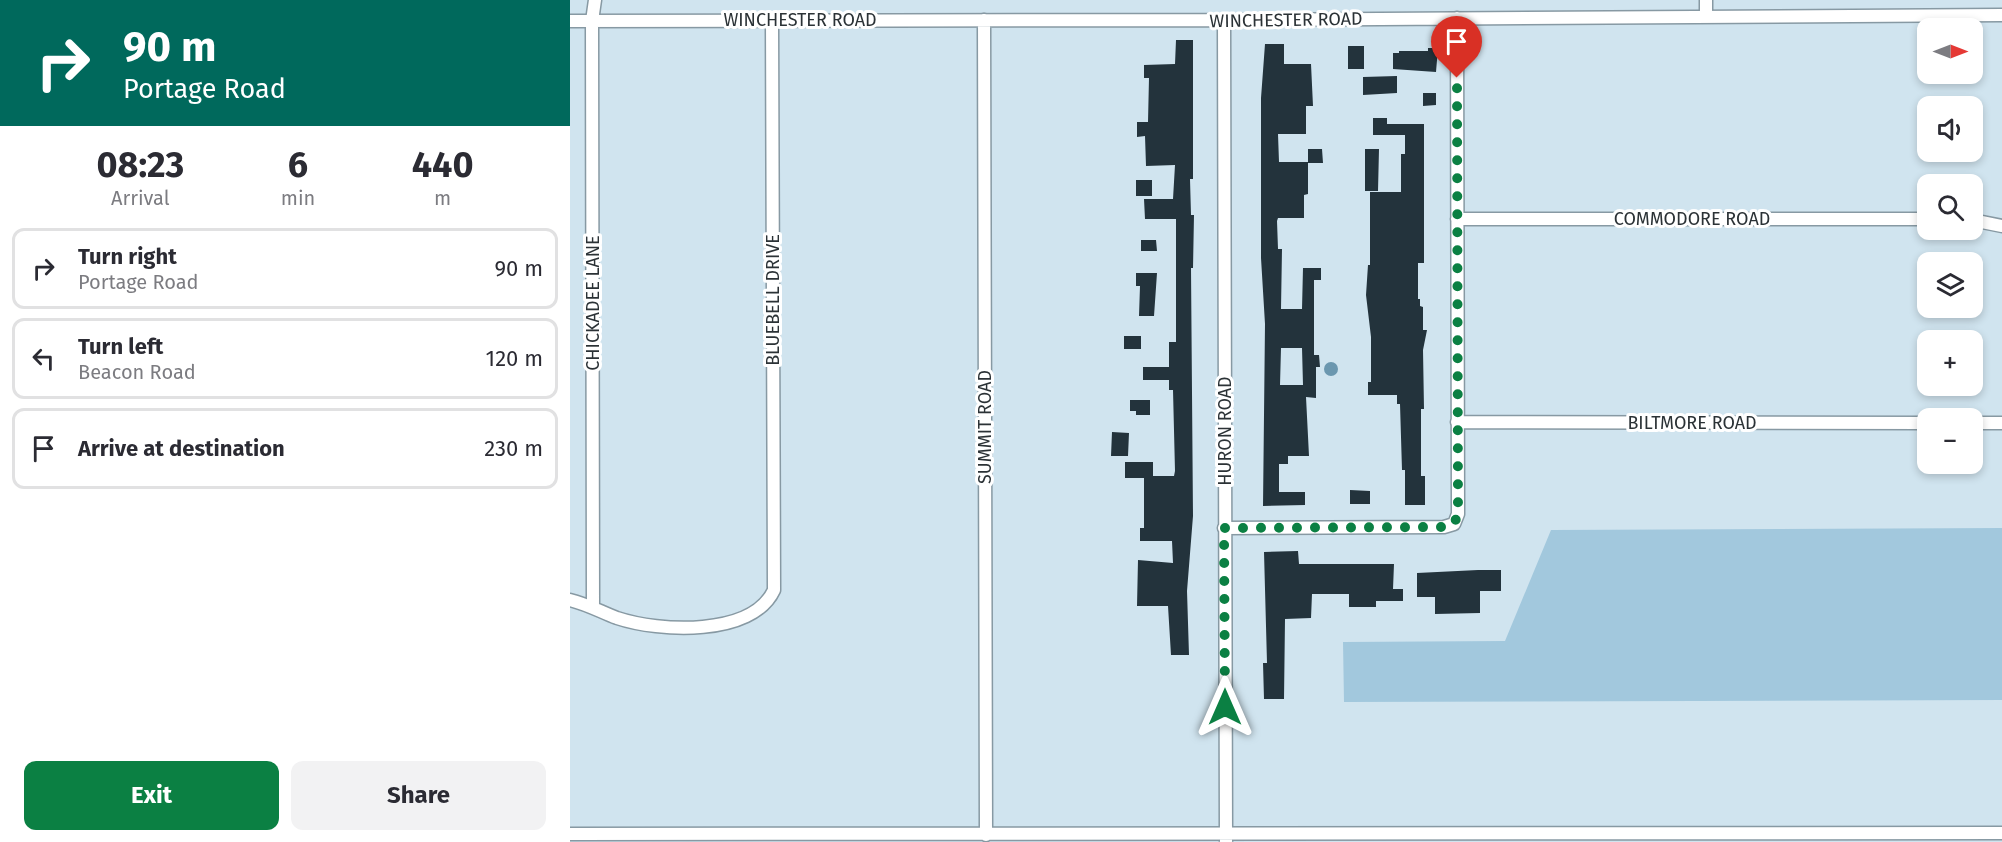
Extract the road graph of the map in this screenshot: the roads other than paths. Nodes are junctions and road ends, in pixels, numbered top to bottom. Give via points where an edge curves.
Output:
1 (595, 0) edge
2 (1706, 0) edge
3 (2002, 15) edge
4 (1706, 16) junction
5 (1457, 18) junction
6 (772, 20) junction
7 (984, 20) junction
8 (1224, 20) junction
9 (570, 21) edge
10 (592, 21) junction
11 (1457, 219) junction
12 (1917, 219) edge
13 (1983, 222) edge
14 (2002, 226) edge
15 (1458, 423) junction
16 (1917, 423) edge
17 (1983, 423) edge
18 (2002, 423) edge
19 (1224, 528) junction
20 (570, 600) edge
21 (593, 606) junction
22 (2002, 833) edge
23 (570, 834) edge
24 (986, 835) junction
25 (1226, 838) edge

1 - 10 street, CHICKADEE LANE
2 - 4 street
3 - 4 street, WINCHESTER ROAD
4 - 5 street, WINCHESTER ROAD
5 - 8 street, WINCHESTER ROAD
5 - 11 street
6 - 7 street, WINCHESTER ROAD
6 - 10 street, WINCHESTER ROAD
6 - 21 street, BLUEBELL DRIVE via 775,580 770,600 746,618 710,626 652,625 617,618
7 - 8 street, WINCHESTER ROAD
7 - 24 street, SUMMIT ROAD
8 - 19 street, HURON ROAD
9 - 10 street, WINCHESTER ROAD
10 - 21 street, CHICKADEE LANE
11 - 12 street, COMMODORE ROAD
11 - 15 street
13 - 14 street
15 - 16 street, BILTMORE ROAD
15 - 19 street via 1458,514 1454,524
17 - 18 street
19 - 25 street, HURON ROAD
20 - 21 street
22 - 25 street
23 - 24 street
24 - 25 street

